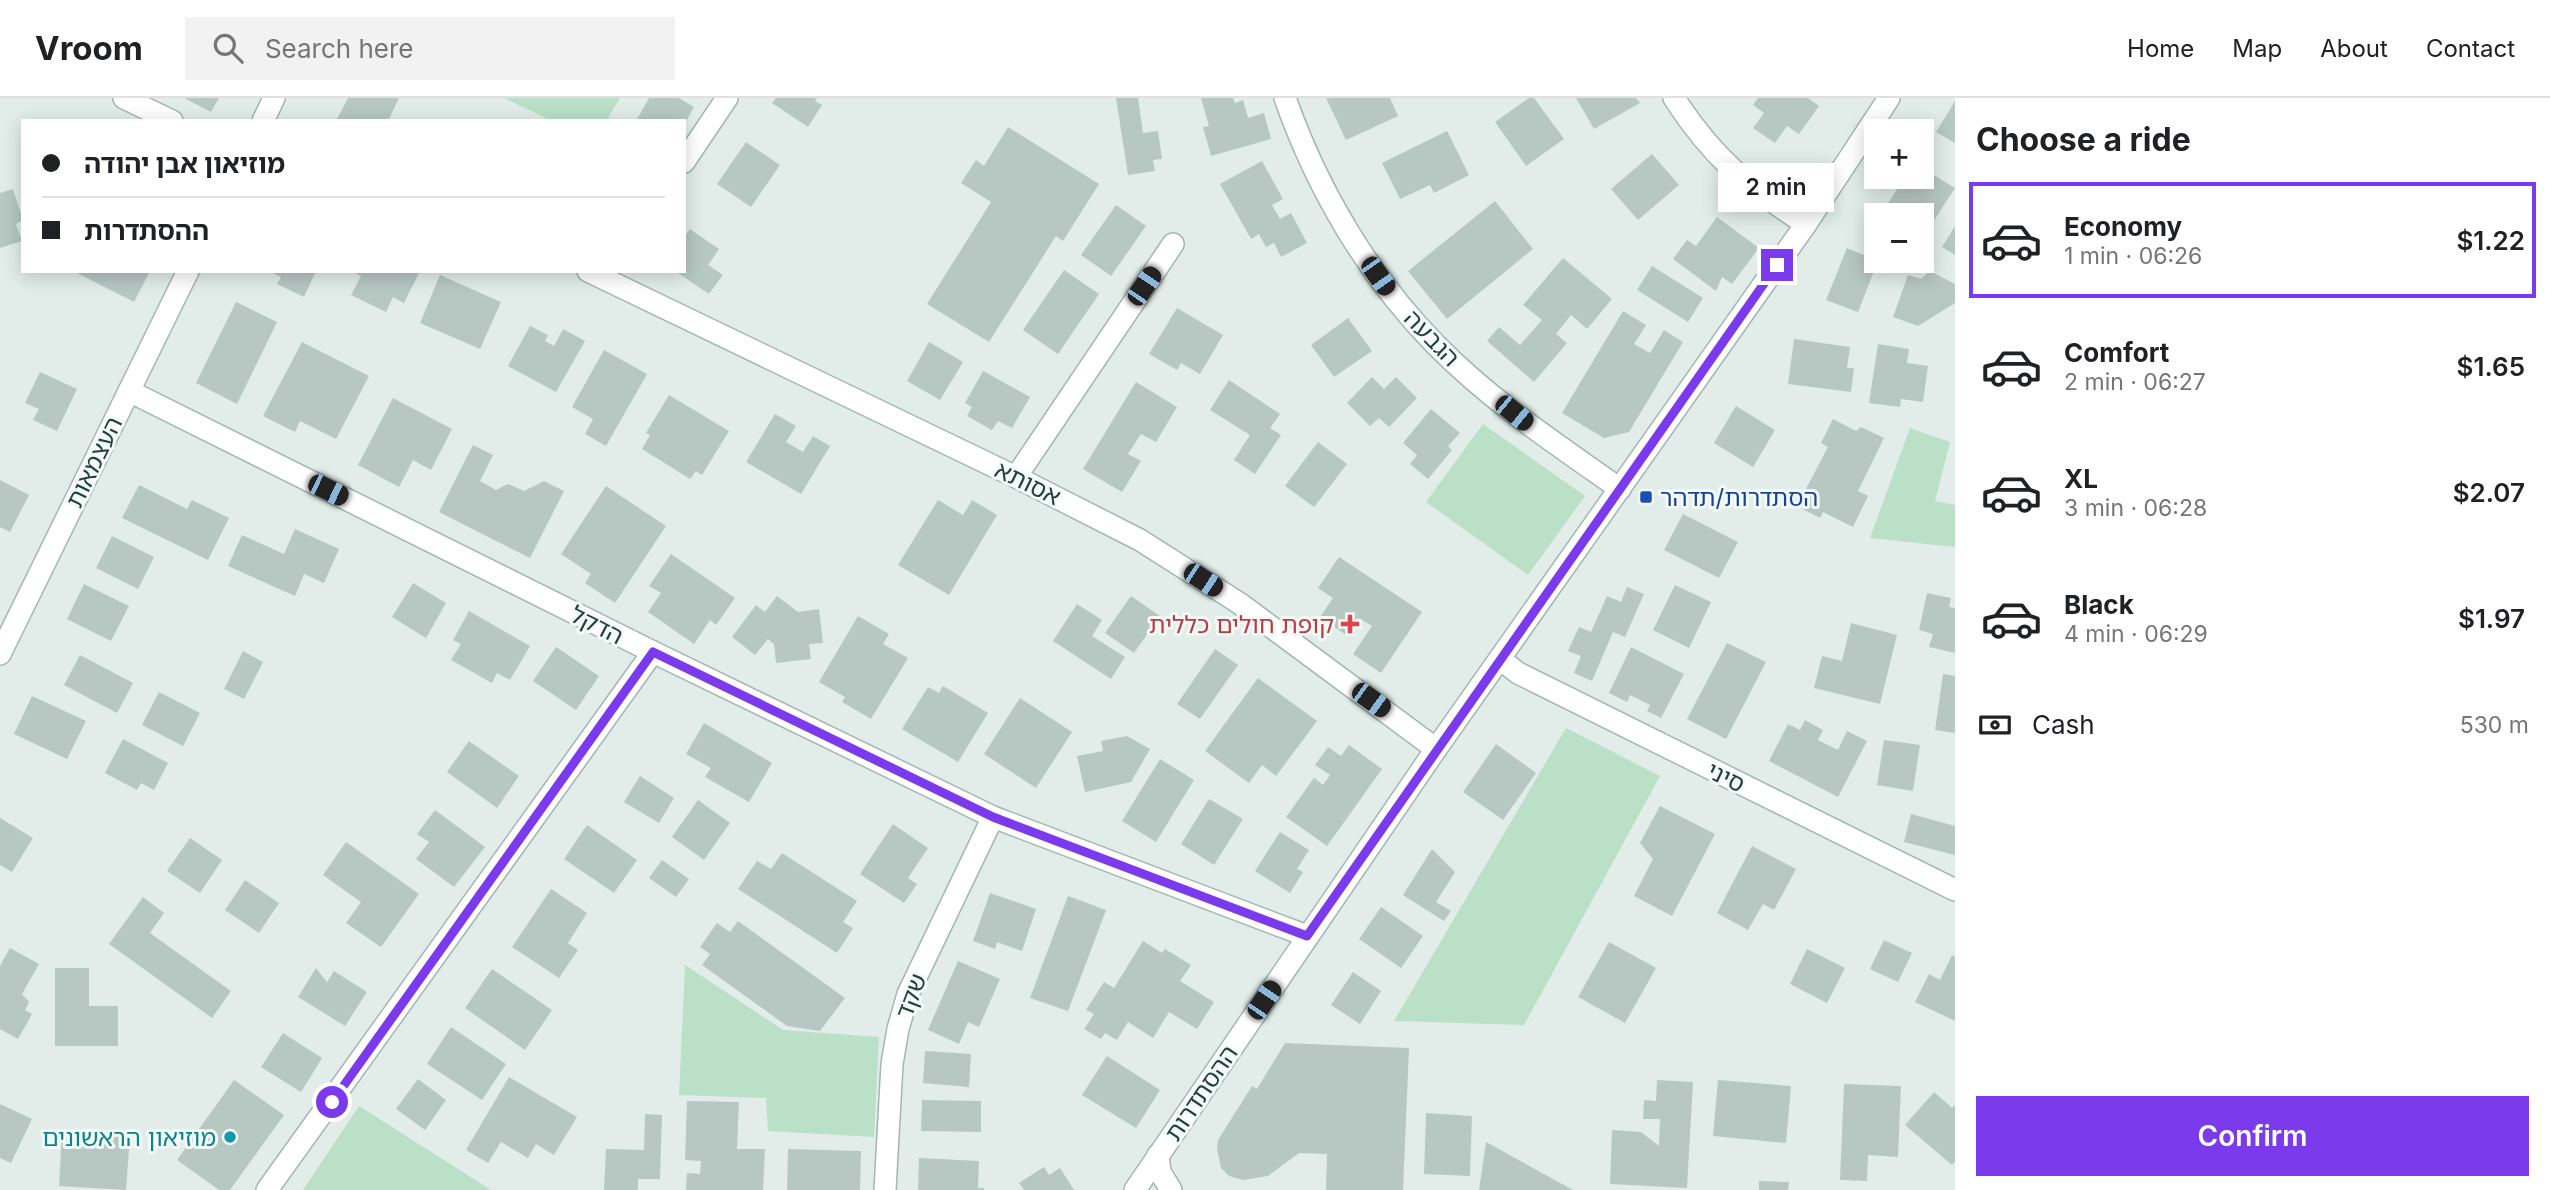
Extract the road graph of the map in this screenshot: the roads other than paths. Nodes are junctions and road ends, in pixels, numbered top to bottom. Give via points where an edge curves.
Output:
1 (124, 98) edge
2 (274, 98) edge
3 (727, 98) edge
4 (1285, 98) edge
5 (1674, 98) edge
6 (1889, 98) edge
7 (168, 119) edge
8 (264, 119) edge
9 (686, 159) edge
10 (1806, 224) junction
11 (1173, 244) dead end
12 (187, 273) edge
13 (601, 274) edge
14 (129, 391) junction
15 (1016, 477) junction
16 (1620, 489) junction
17 (653, 652) junction
18 (0, 654) edge
19 (1500, 659) junction
20 (1436, 749) junction
21 (993, 817) junction
22 (1955, 890) edge
23 (1307, 936) junction
24 (1158, 1155) junction
25 (278, 1181) edge
26 (267, 1190) edge
27 (886, 1190) edge
28 (1135, 1190) edge
29 (1171, 1190) edge

1 - 7 street
2 - 8 street
3 - 9 street
4 - 16 street, הגבעה via 1321,183 1392,295 1436,345 1483,388
5 - 10 street via 1722,161 1763,197
6 - 10 street, ההסתדרות
10 - 16 street, ההסתדרות
11 - 15 street
12 - 14 street, העצמאות
13 - 15 street, אסותא
14 - 17 street, הדקל
14 - 18 street, העצמאות
15 - 20 street, אסותא via 1168,556
16 - 19 street, ההסתדרות
17 - 21 street, הדקל
17 - 25 street
19 - 20 street, ההסתדרות
19 - 22 street, סיני via 1518,673
20 - 23 street, ההסתדרות
21 - 23 street, הדקל
21 - 27 street, שקד via 908,994 892,1064
23 - 24 street, ההסתדרות
24 - 28 street, ההסתדרות
24 - 29 street via 1160,1172
25 - 26 street

